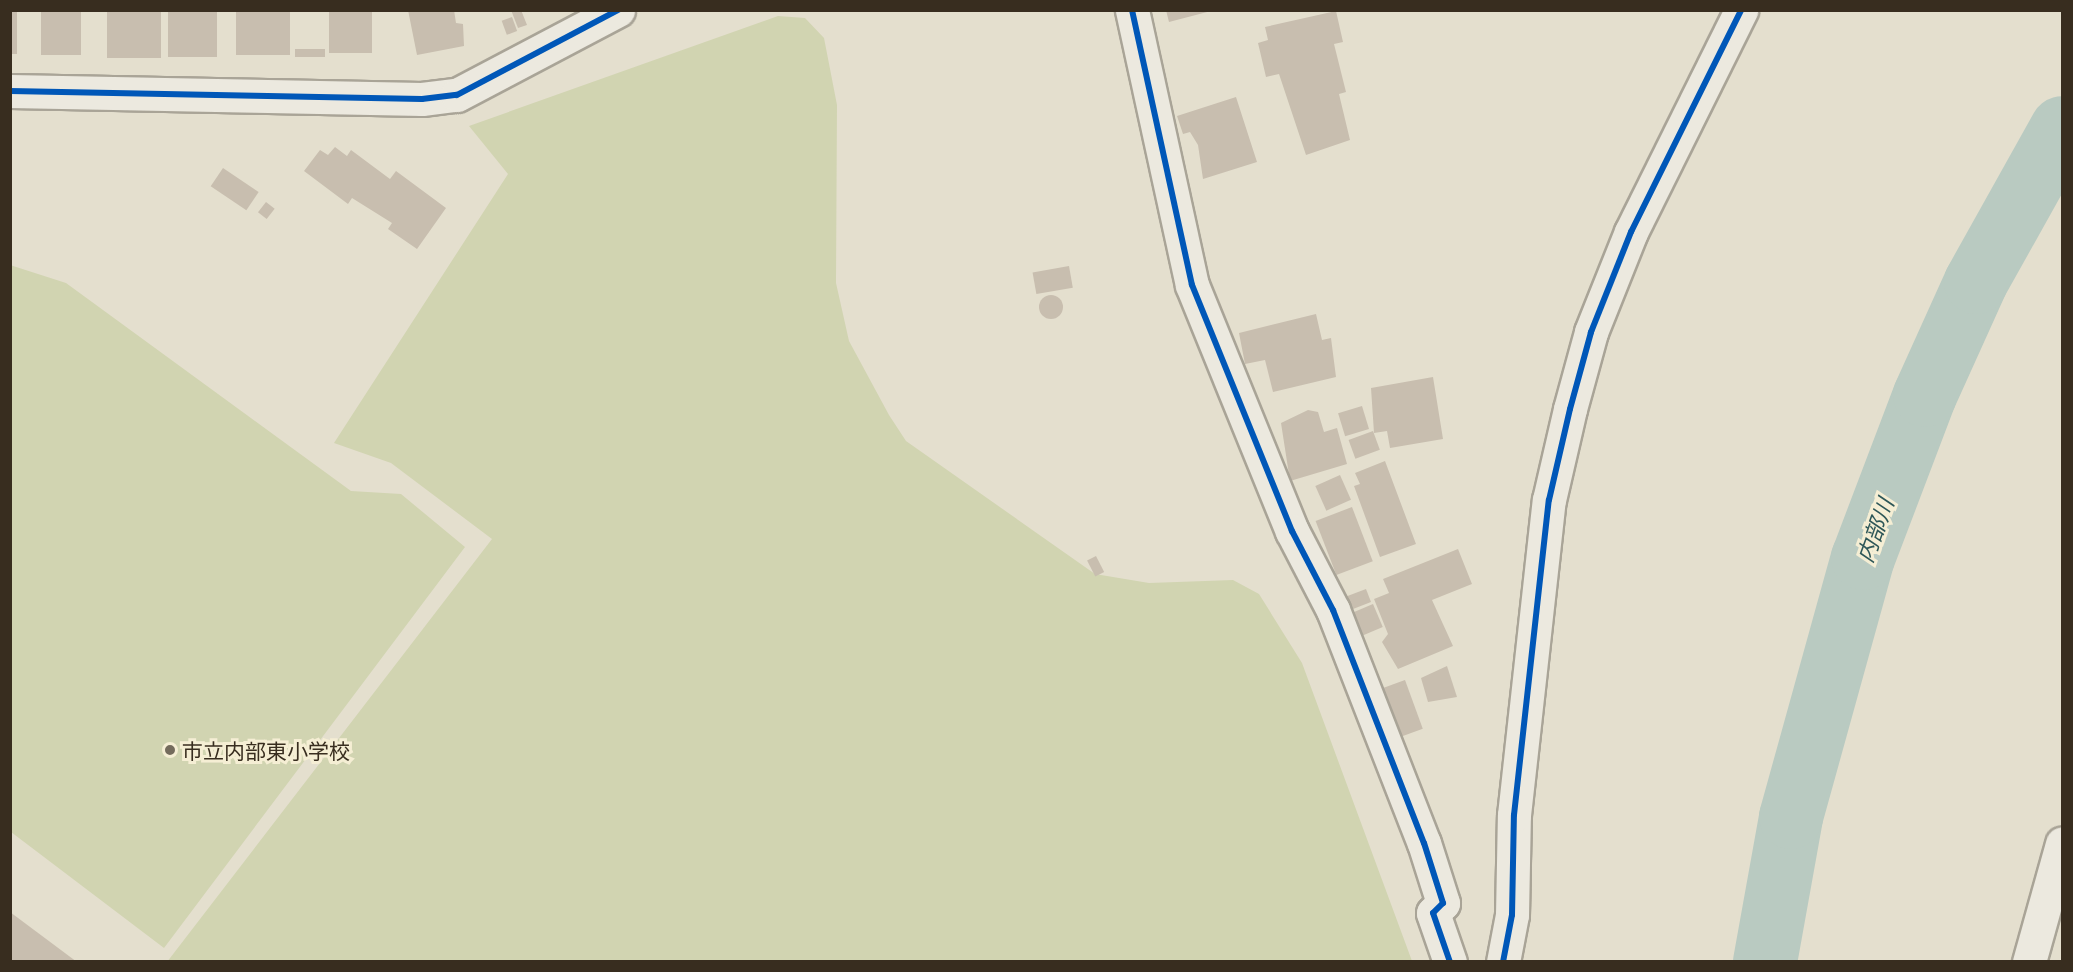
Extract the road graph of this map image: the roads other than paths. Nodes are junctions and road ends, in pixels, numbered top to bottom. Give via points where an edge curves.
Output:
1 (618, 10) edge
2 (1132, 10) edge
3 (1741, 10) edge
4 (10, 91) edge
5 (2062, 844) edge
6 (1450, 962) edge
7 (1503, 962) edge
8 (2029, 962) edge

1 - 4 street via 457,95 422,99
2 - 6 street via 1192,285 1292,531 1333,610 1424,843 1443,903 1433,914
3 - 7 street via 1631,232 1591,332 1570,409 1549,500 1514,815 1512,915
5 - 8 street

